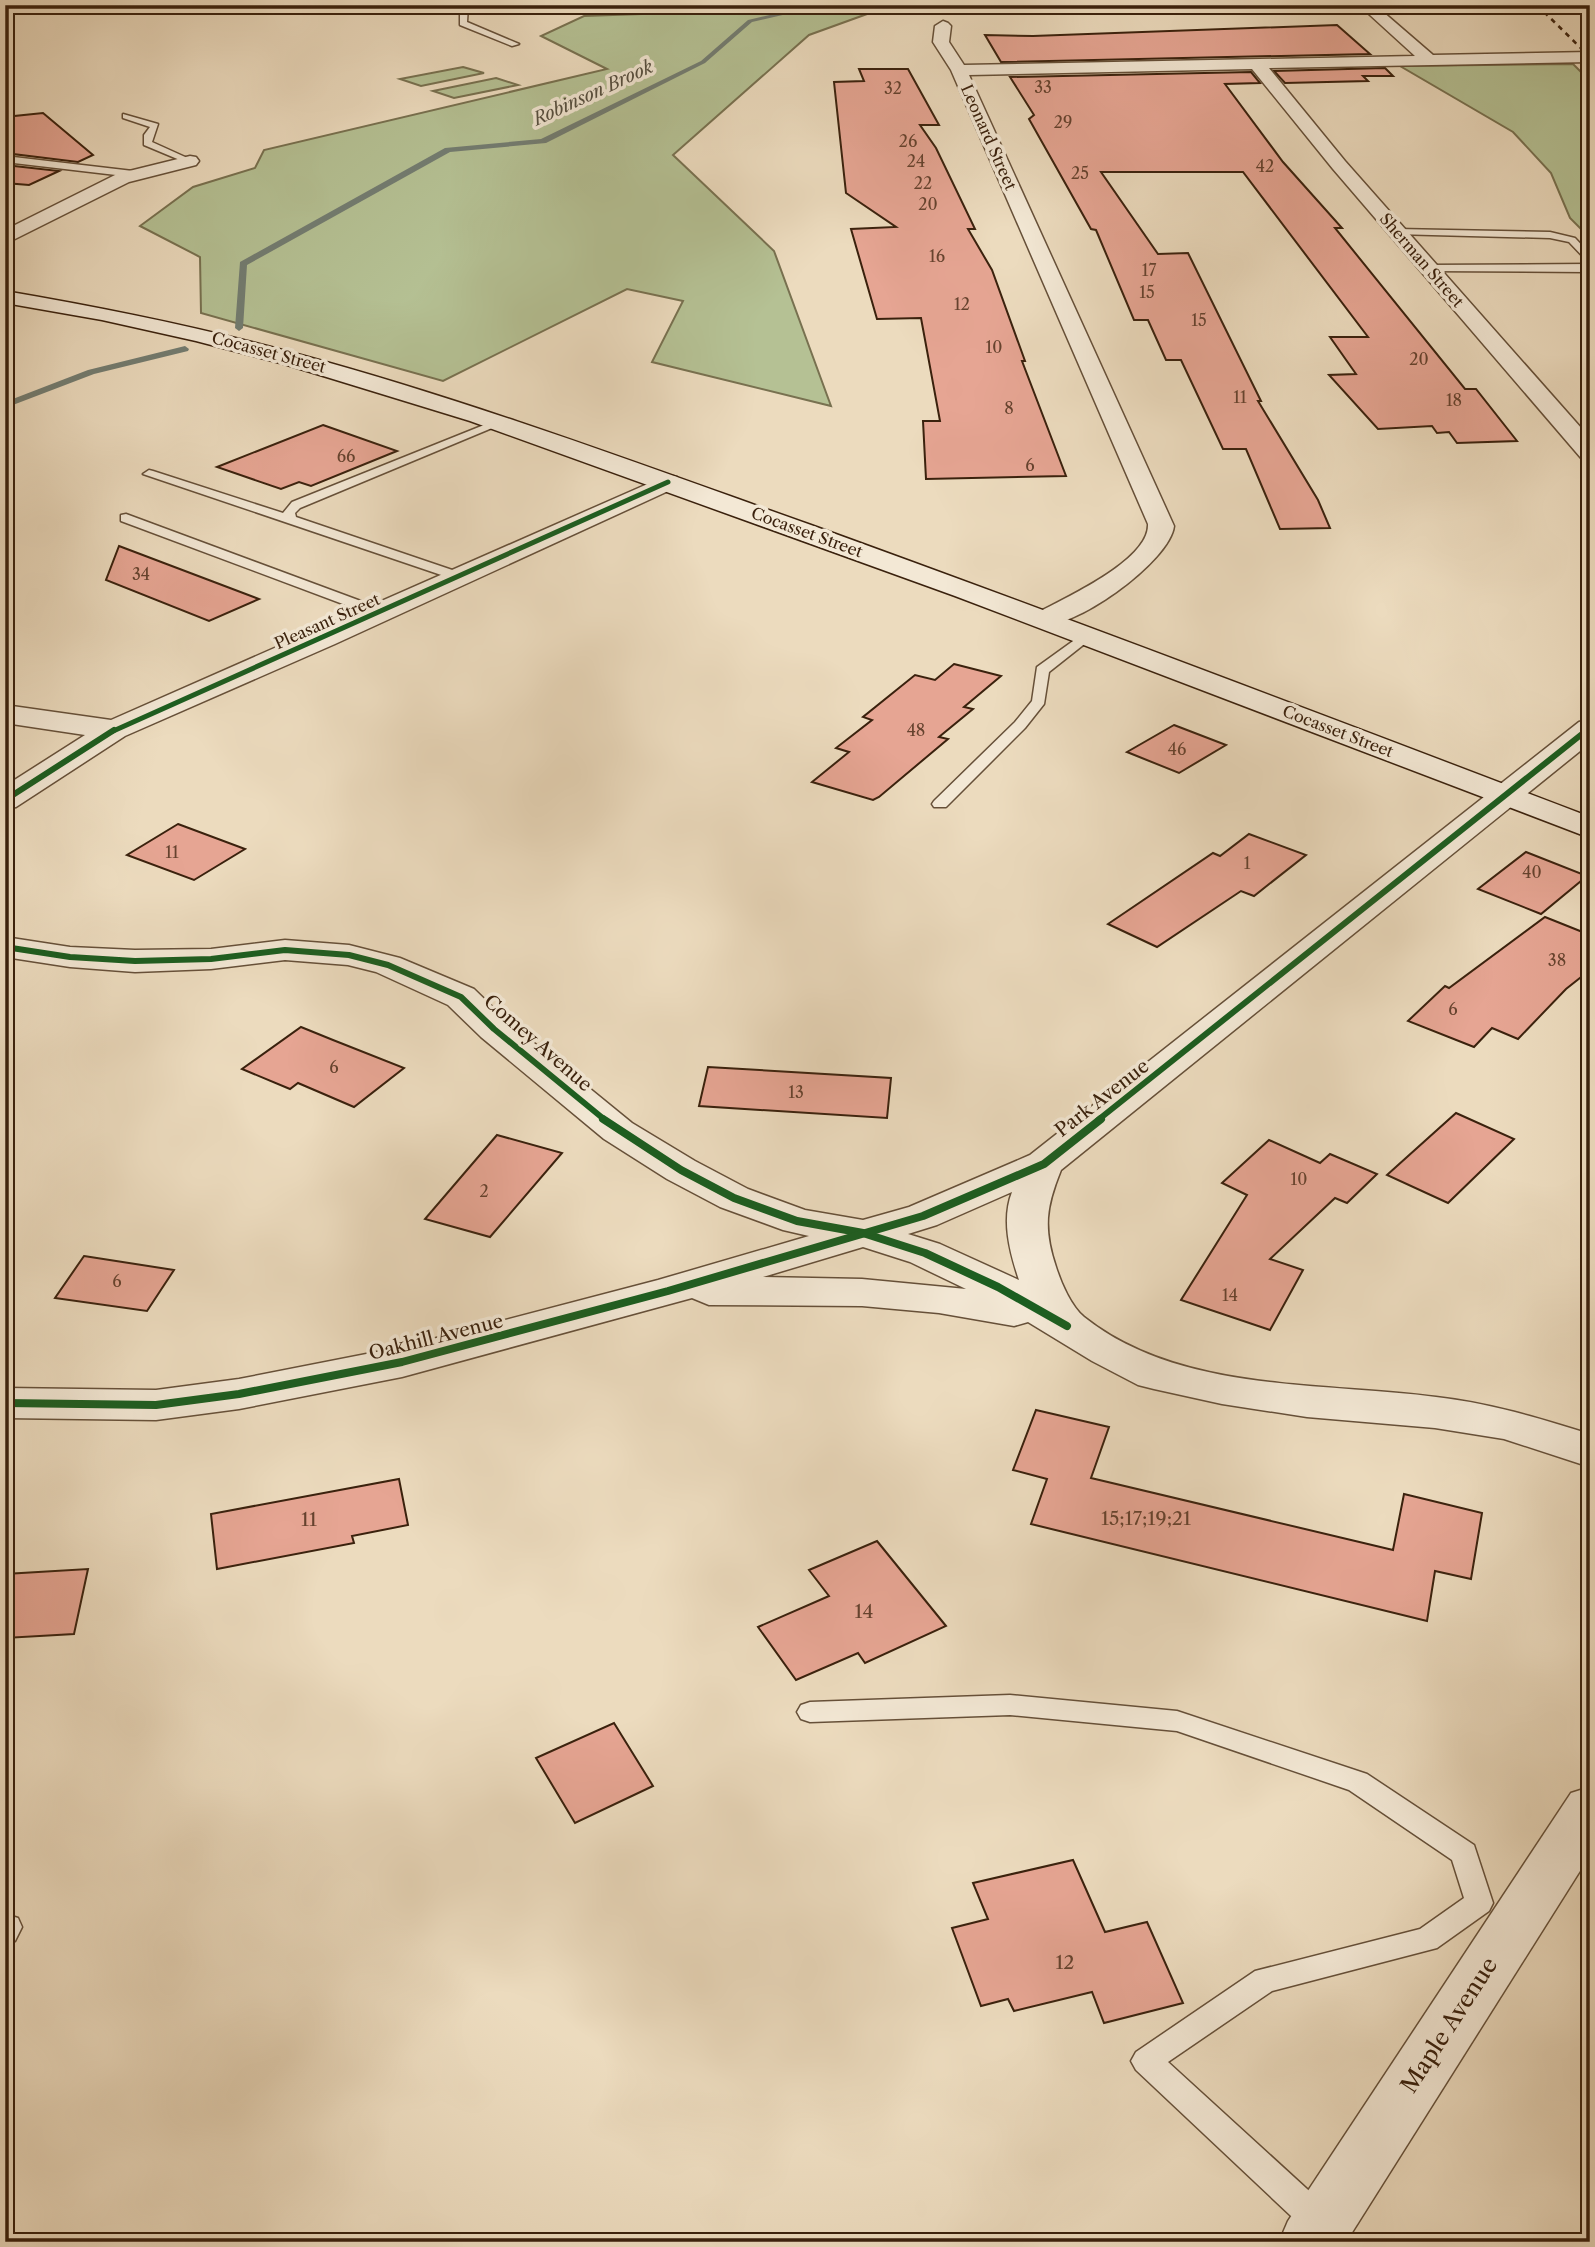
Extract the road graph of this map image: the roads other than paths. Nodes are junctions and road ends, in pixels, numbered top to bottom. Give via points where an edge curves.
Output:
1 (464, 5) edge
2 (1366, 5) edge
3 (1584, 5) edge
4 (1590, 10) edge
5 (943, 26) dead end
6 (515, 44) dead end
7 (1590, 57) edge
8 (1429, 60) junction
9 (1257, 64) junction
10 (960, 71) junction
11 (126, 116) dead end
12 (5, 159) edge
13 (190, 161) joint
14 (132, 174) junction
15 (1397, 232) junction
16 (5, 238) edge
17 (1590, 261) edge
18 (1590, 267) edge
19 (1429, 268) junction
20 (5, 297) edge
21 (498, 423) junction
22 (1590, 453) edge
23 (149, 474) dead end
24 (668, 482) junction
25 (125, 519) dead end
26 (290, 519) junction
27 (459, 578) junction
28 (380, 613) junction
29 (1047, 619) junction
30 (1087, 635) junction
31 (5, 714) edge
32 (1590, 728) edge
33 (114, 730) junction
34 (1508, 796) junction
35 (5, 800) edge
36 (940, 804) dead end
37 (1590, 828) edge
38 (5, 947) edge
39 (1044, 1164) junction
40 (863, 1233) junction
41 (668, 1291) junction
42 (1067, 1325) junction
43 (5, 1403) edge
44 (1590, 1451) edge
45 (810, 1712) dead end
46 (1590, 1809) edge
47 (5, 1926) edge
48 (5, 1932) edge
49 (1316, 2232) edge

1 - 6 lane via 463,23
2 - 8 street
3 - 4 lane
5 - 10 street via 941,41
7 - 8 street, Leonard Street
8 - 9 street, Leonard Street
9 - 10 street, Leonard Street
9 - 15 street, Sherman Street
10 - 29 street, Leonard Street via 1162,529 1157,541 1112,584
11 - 13 lane via 155,126 147,143
12 - 14 lane
13 - 14 street
14 - 16 street
15 - 17 lane via 1550,235 1572,240
15 - 19 street, Sherman Street
18 - 19 lane
19 - 22 street, Sherman Street
20 - 21 street, Cocasset Street via 232,341 375,381
21 - 24 street, Cocasset Street
21 - 26 lane via 296,505 289,512
23 - 26 lane
24 - 27 street, Pleasant Street
24 - 29 street, Cocasset Street
25 - 28 lane
26 - 27 lane
27 - 28 street, Pleasant Street
28 - 33 street, Pleasant Street
29 - 30 street, Cocasset Street
30 - 34 street, Cocasset Street
30 - 36 lane via 1042,670 1039,701
31 - 33 street
32 - 34 street
33 - 35 street, Pleasant Street
34 - 37 street, Cocasset Street
34 - 39 street, Park Avenue
38 - 40 street, Comey Avenue via 135,961 211,959 285,950 349,955 388,965 461,997 618,1131 681,1170 734,1199 797,1221
39 - 40 street, Park Avenue via 923,1216
39 - 42 street, Park Avenue via 1028,1203 1029,1247 1040,1282
40 - 41 street, Oakhill Avenue
40 - 42 street, Park Avenue via 937,1259
41 - 42 street, Oakhill Avenue via 886,1292 972,1302
41 - 43 street, Oakhill Avenue via 402,1363 239,1394 156,1405
42 - 44 street, Park Avenue via 1154,1374 1307,1402 1435,1412 1508,1424
45 - 49 lane via 1010,1705 1177,1721 1358,1782 1464,1853 1479,1903 1427,1939 1265,1980 1146,2061
46 - 49 street, Maple Avenue
47 - 48 lane

